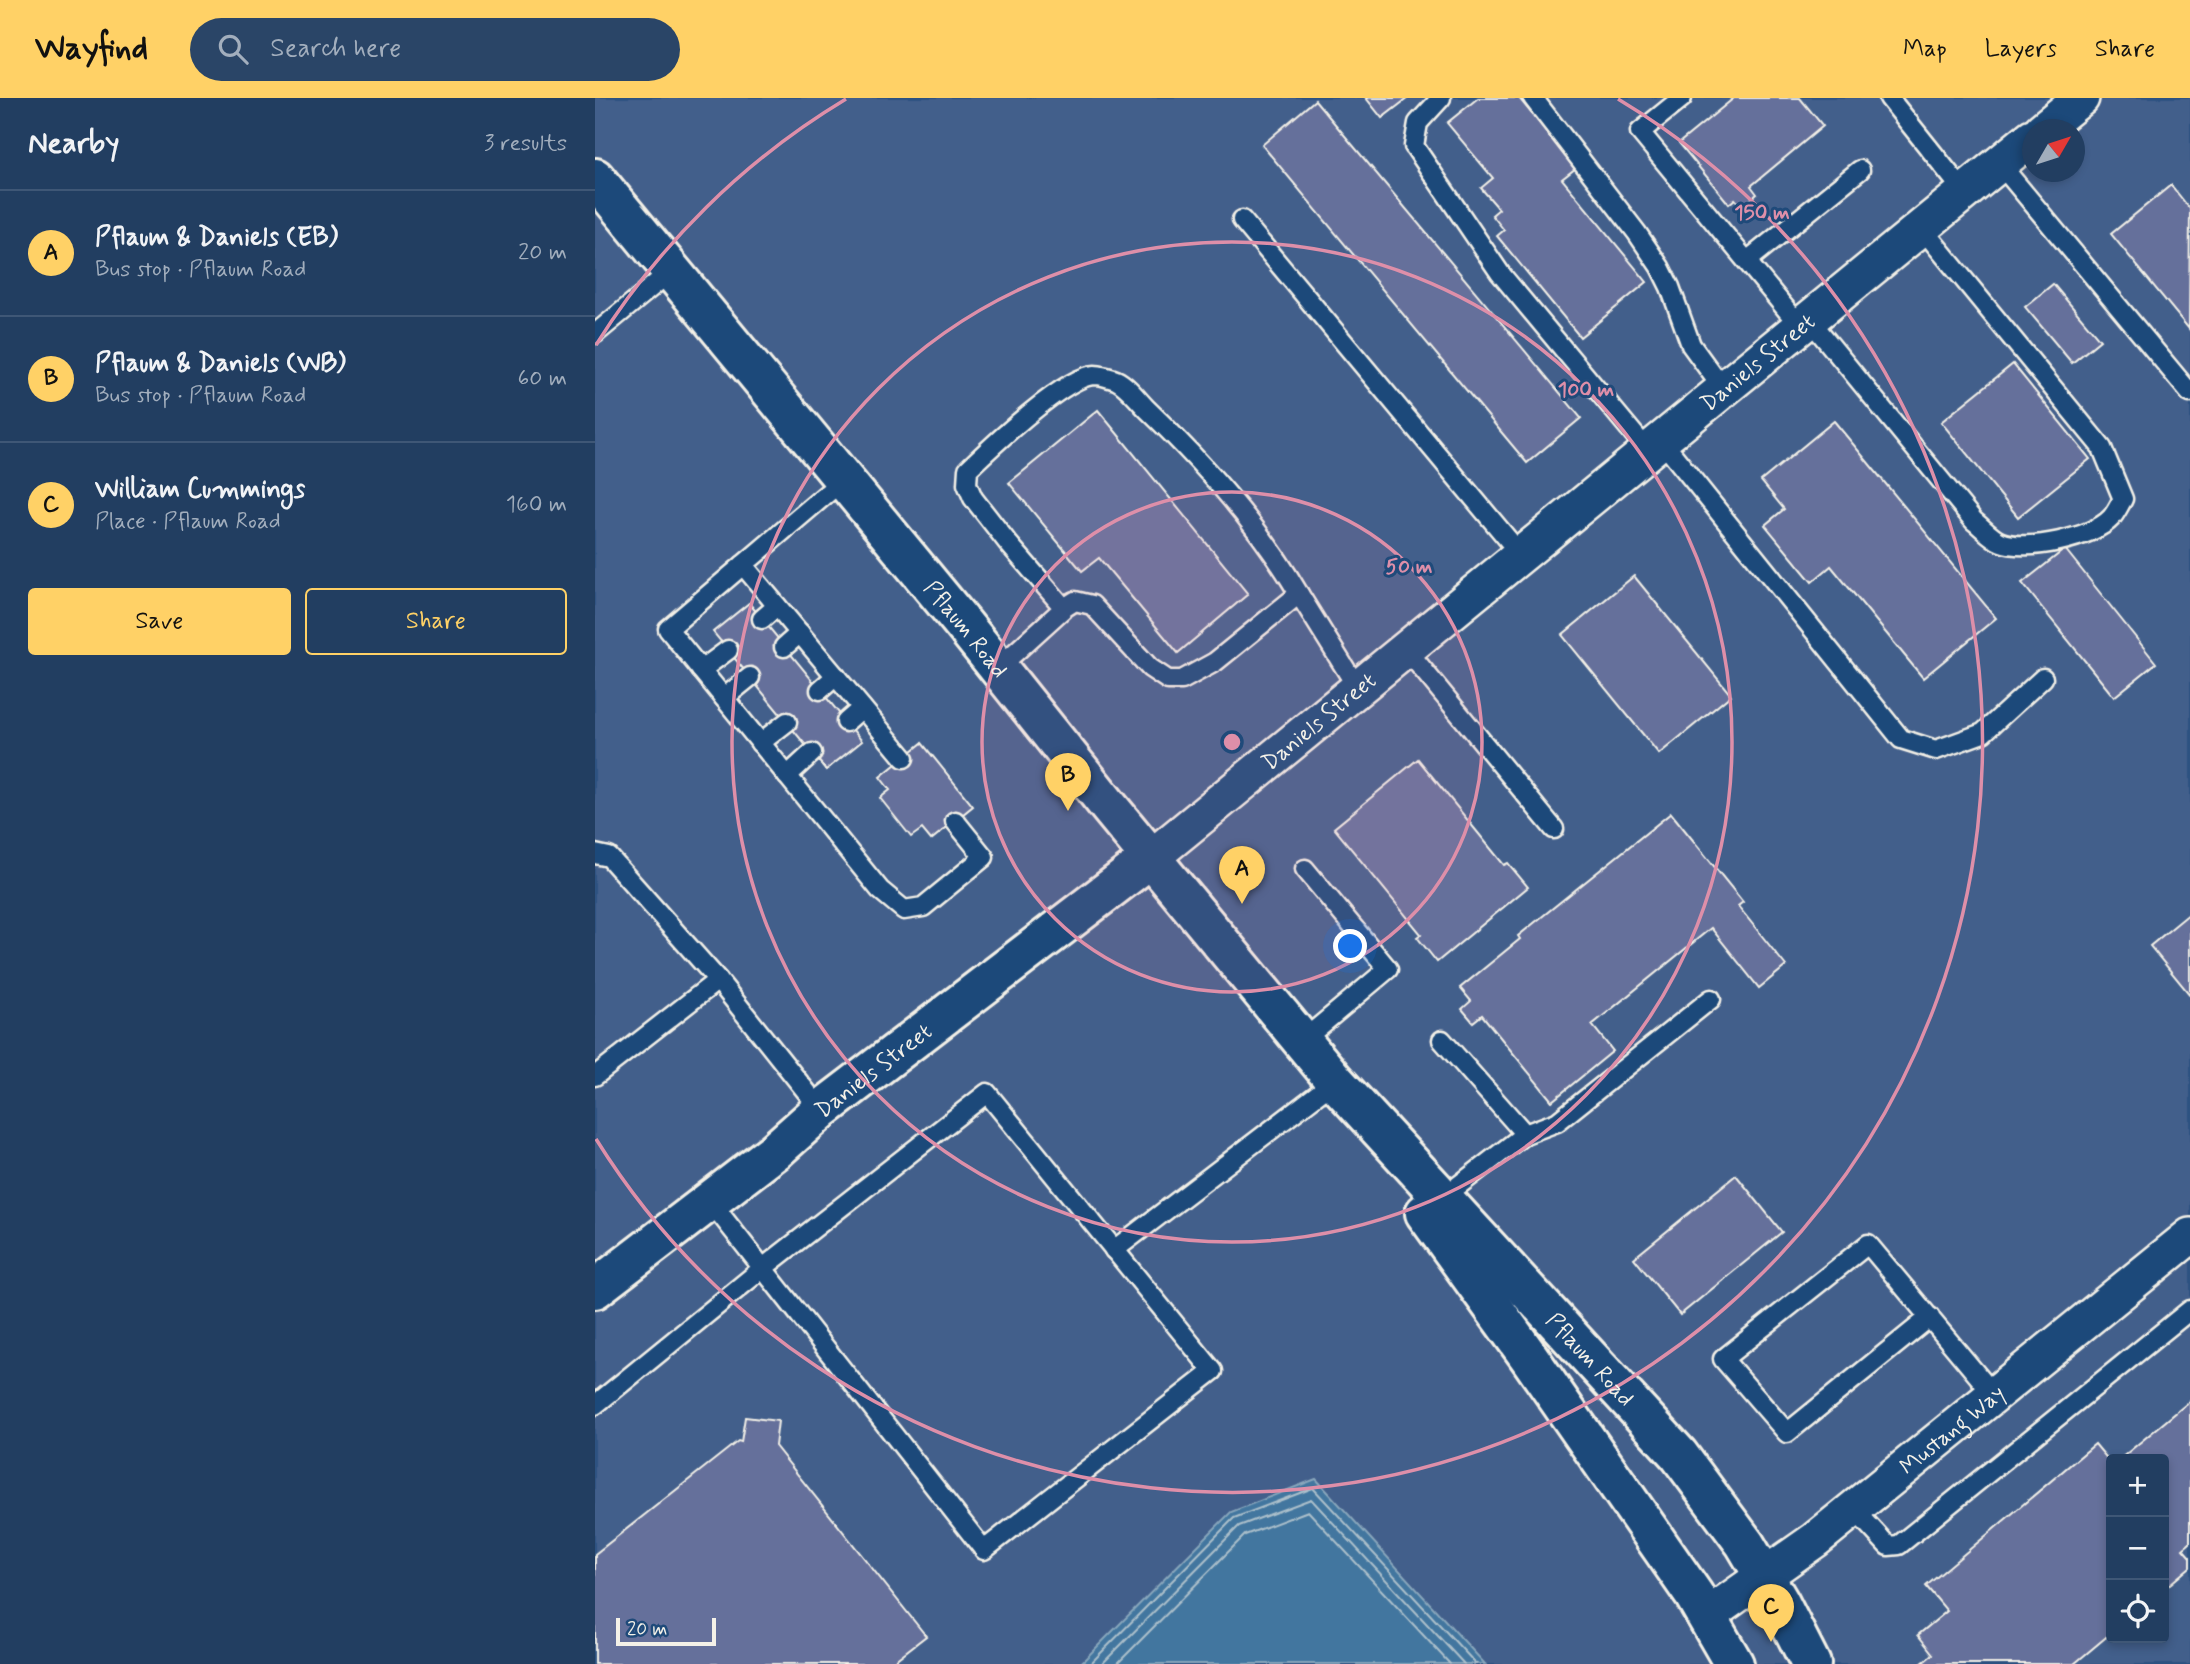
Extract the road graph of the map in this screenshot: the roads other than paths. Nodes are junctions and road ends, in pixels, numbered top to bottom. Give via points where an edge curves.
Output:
1 (1441, 98) edge
2 (1533, 98) edge
3 (1682, 98) edge
4 (1889, 98) edge
5 (2081, 98) edge
6 (2055, 119) edge
7 (2022, 146) edge
8 (2000, 164) junction
9 (1860, 170) dead end
10 (595, 178) edge
11 (1964, 192) junction
12 (1242, 220) dead end
13 (1921, 227) junction
14 (1747, 261) junction
15 (671, 271) junction
16 (1804, 322) junction
17 (595, 334) edge
18 (1723, 389) junction
19 (2190, 393) edge
20 (1654, 445) junction
21 (844, 479) junction
22 (1521, 555) junction
23 (743, 565) junction
24 (1299, 594) junction
25 (778, 607) junction
26 (1064, 607) junction
27 (762, 619) dead end
28 (800, 633) junction
29 (785, 647) dead end
30 (1406, 649) junction
31 (728, 650) dead end
32 (998, 668) junction
33 (701, 670) junction
34 (836, 676) junction
35 (750, 677) dead end
36 (2043, 678) dead end
37 (1358, 689) junction
38 (820, 690) dead end
39 (724, 698) junction
40 (862, 708) junction
41 (787, 722) dead end
42 (846, 722) dead end
43 (760, 743) junction
44 (812, 753) dead end
45 (904, 758) dead end
46 (787, 776) junction
47 (955, 821) dead end
48 (1554, 829) dead end
49 (595, 854) edge
50 (1152, 857) junction
51 (1305, 869) dead end
52 (718, 980) junction
53 (1711, 999) dead end
54 (1442, 1040) dead end
55 (1302, 1041) junction
56 (595, 1076) edge
57 (1335, 1081) junction
58 (821, 1110) junction
59 (1525, 1135) junction
60 (1441, 1199) junction
61 (710, 1201) junction
62 (2190, 1236) edge
63 (1114, 1250) junction
64 (763, 1268) junction
65 (595, 1289) edge
66 (2190, 1310) edge
67 (1930, 1317) junction
68 (1994, 1395) junction
69 (595, 1405) edge
70 (1853, 1508) junction
71 (1765, 1576) junction
72 (1707, 1616) junction
73 (1734, 1664) edge
74 (1811, 1664) edge

1 - 20 lane via 1418,123 1414,146 1500,273
2 - 18 lane via 1660,267 1692,345
3 - 14 lane via 1640,132
4 - 11 lane
5 - 6 street
7 - 8 street, Daniels Street
8 - 11 street, Daniels Street
8 - 19 lane
9 - 14 lane
10 - 15 street, Pflaum Road
11 - 13 street, Daniels Street
12 - 22 lane
13 - 16 street, Daniels Street
13 - 16 lane via 2102,448 2123,499 2110,519 2090,533 2061,540 2028,545 2000,542 1965,511
14 - 16 lane
15 - 17 lane
15 - 21 street, Pflaum Road
16 - 18 street, Daniels Street
18 - 20 street, Daniels Street
20 - 22 street, Daniels Street
20 - 36 lane via 1901,739 1936,750 1983,733
21 - 23 lane
21 - 32 street, Pflaum Road
22 - 30 street, Daniels Street
23 - 25 lane
23 - 33 lane via 668,629
24 - 26 lane via 1215,662 1182,680 1168,680 1150,668 1092,606 1075,601
24 - 26 lane via 1283,566 1188,448 1117,380 1094,375 1066,387 1026,416 968,469 967,484 973,498
24 - 37 lane
25 - 27 lane
25 - 28 lane
26 - 32 lane
28 - 29 lane
28 - 34 lane
30 - 37 street, Daniels Street
30 - 48 lane
31 - 33 lane
32 - 50 street, Pflaum Road
33 - 39 lane
34 - 38 lane
34 - 40 lane
35 - 39 lane
37 - 50 street, Daniels Street
39 - 43 lane
40 - 42 lane
40 - 45 lane
41 - 43 lane
43 - 46 lane
44 - 46 lane
46 - 47 lane via 880,890 904,910 923,907 984,857
49 - 52 lane via 609,857
50 - 55 street, Pflaum Road
50 - 58 street, Daniels Street
51 - 55 lane via 1388,969
52 - 56 lane
52 - 58 lane
53 - 59 lane via 1557,1122
54 - 59 lane
55 - 57 street, Pflaum Road
57 - 60 street, Pflaum Road
57 - 63 lane
57 - 72 street, Pflaum Road
58 - 61 street, Daniels Street
59 - 60 lane
60 - 71 street, Pflaum Road via 1679,1455
61 - 64 lane
61 - 65 street, Daniels Street
62 - 68 street, Mustang Way
63 - 64 lane via 987,1093
63 - 64 lane via 1213,1371 984,1550
64 - 69 lane
66 - 70 lane via 1899,1545 1888,1546
67 - 67 lane via 1868,1244 1723,1359 1787,1433
67 - 68 lane
68 - 70 street, Mustang Way
70 - 71 street, Mustang Way
71 - 72 street, Mustang Way
71 - 74 street, Pflaum Road
72 - 73 street, Pflaum Road

